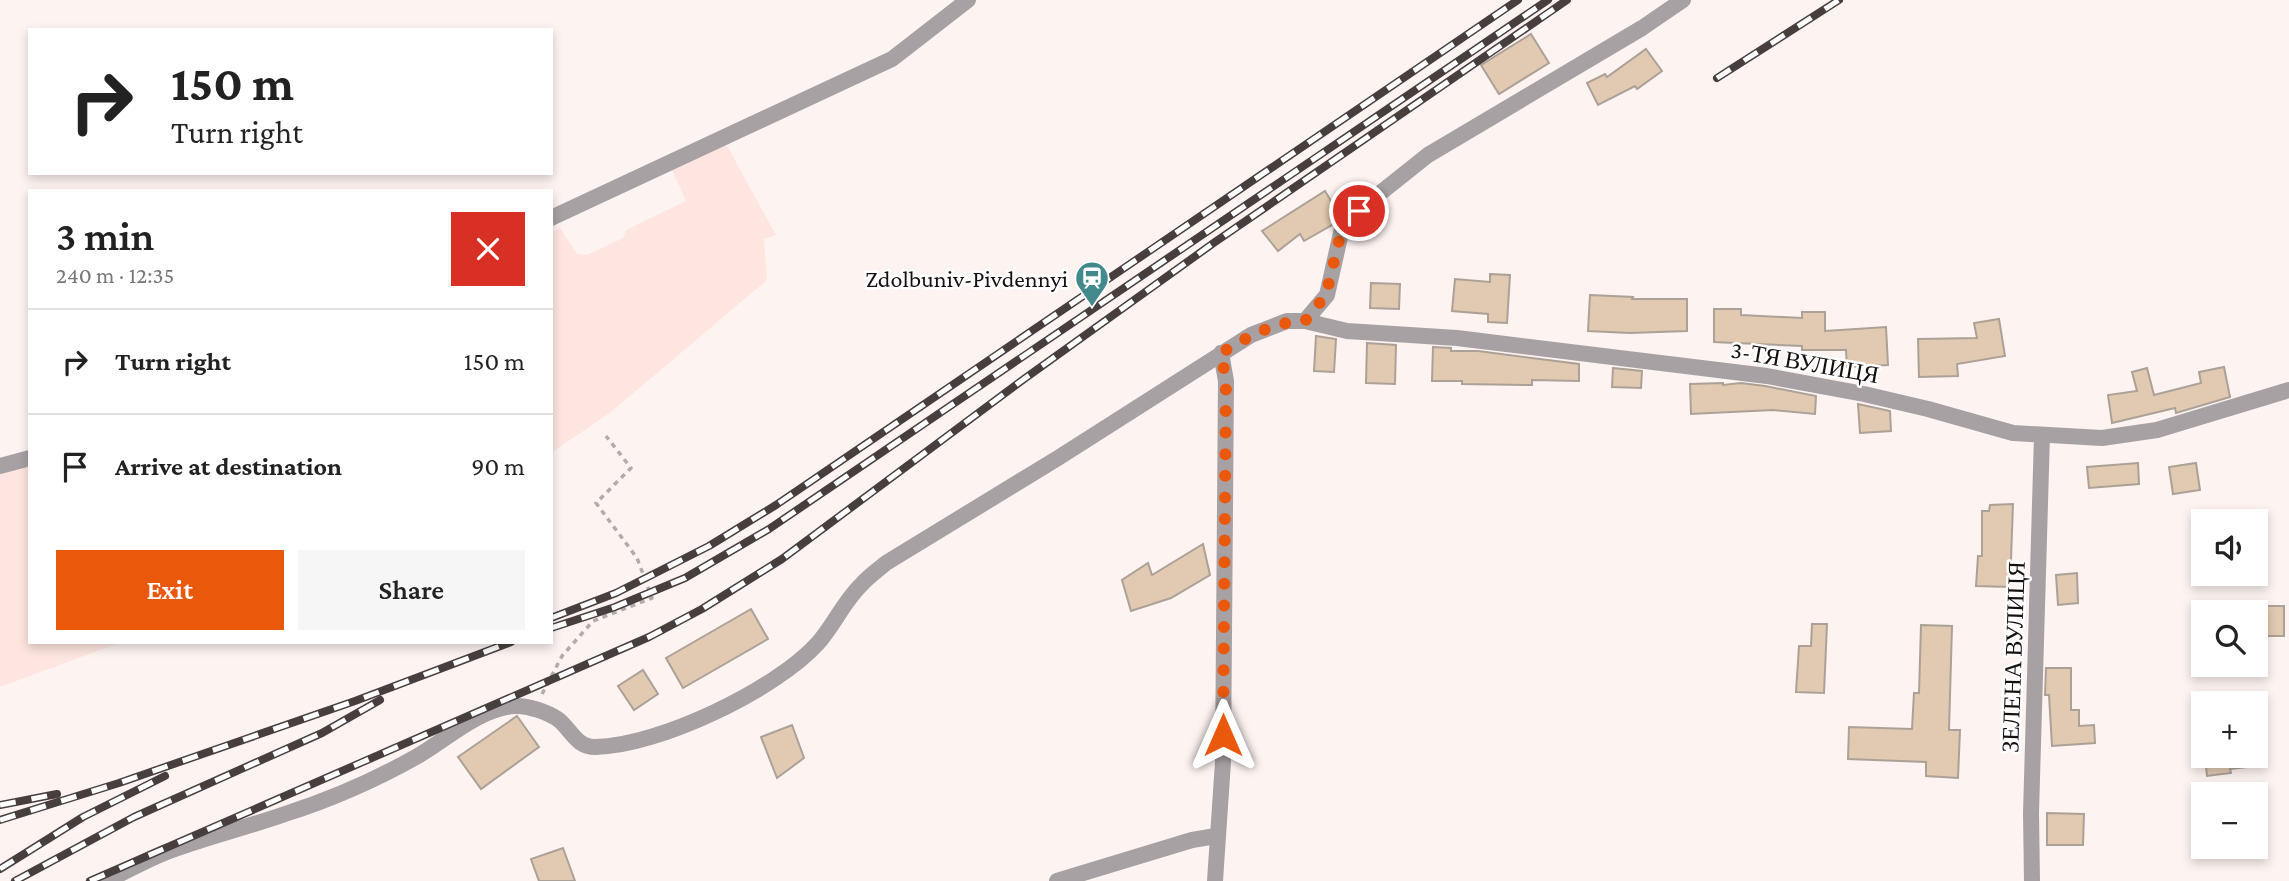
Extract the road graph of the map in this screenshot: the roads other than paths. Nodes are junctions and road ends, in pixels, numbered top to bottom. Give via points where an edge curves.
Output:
1 (968, 0) edge
2 (1682, 0) edge
3 (553, 217) edge
4 (1305, 321) junction
5 (1221, 353) junction
6 (2289, 390) edge
7 (2042, 435) junction
8 (28, 459) edge
9 (0, 466) edge
10 (1216, 836) junction
11 (106, 881) edge
12 (1057, 881) edge
13 (1215, 881) edge
14 (2032, 881) edge

1 - 3 street via 892,59
2 - 4 street via 1643,28 1428,155 1364,206 1343,224 1326,295
4 - 5 street via 1287,321
4 - 7 street, 3-ТЯ ВУЛИЦЯ via 1348,331 1457,338 1767,376 1877,397 2013,433
5 - 10 street via 1226,381 1223,749
5 - 11 street via 886,563 861,584 810,650 741,699 655,735 607,747 576,741 559,720 534,709 515,706 485,714 415,758 361,784 287,814 163,854
6 - 7 street, 3-ТЯ ВУЛИЦЯ via 2157,430 2102,438
7 - 14 street, ЗЕЛЕНА ВУЛИЦЯ
8 - 9 street
10 - 12 street
10 - 13 street

